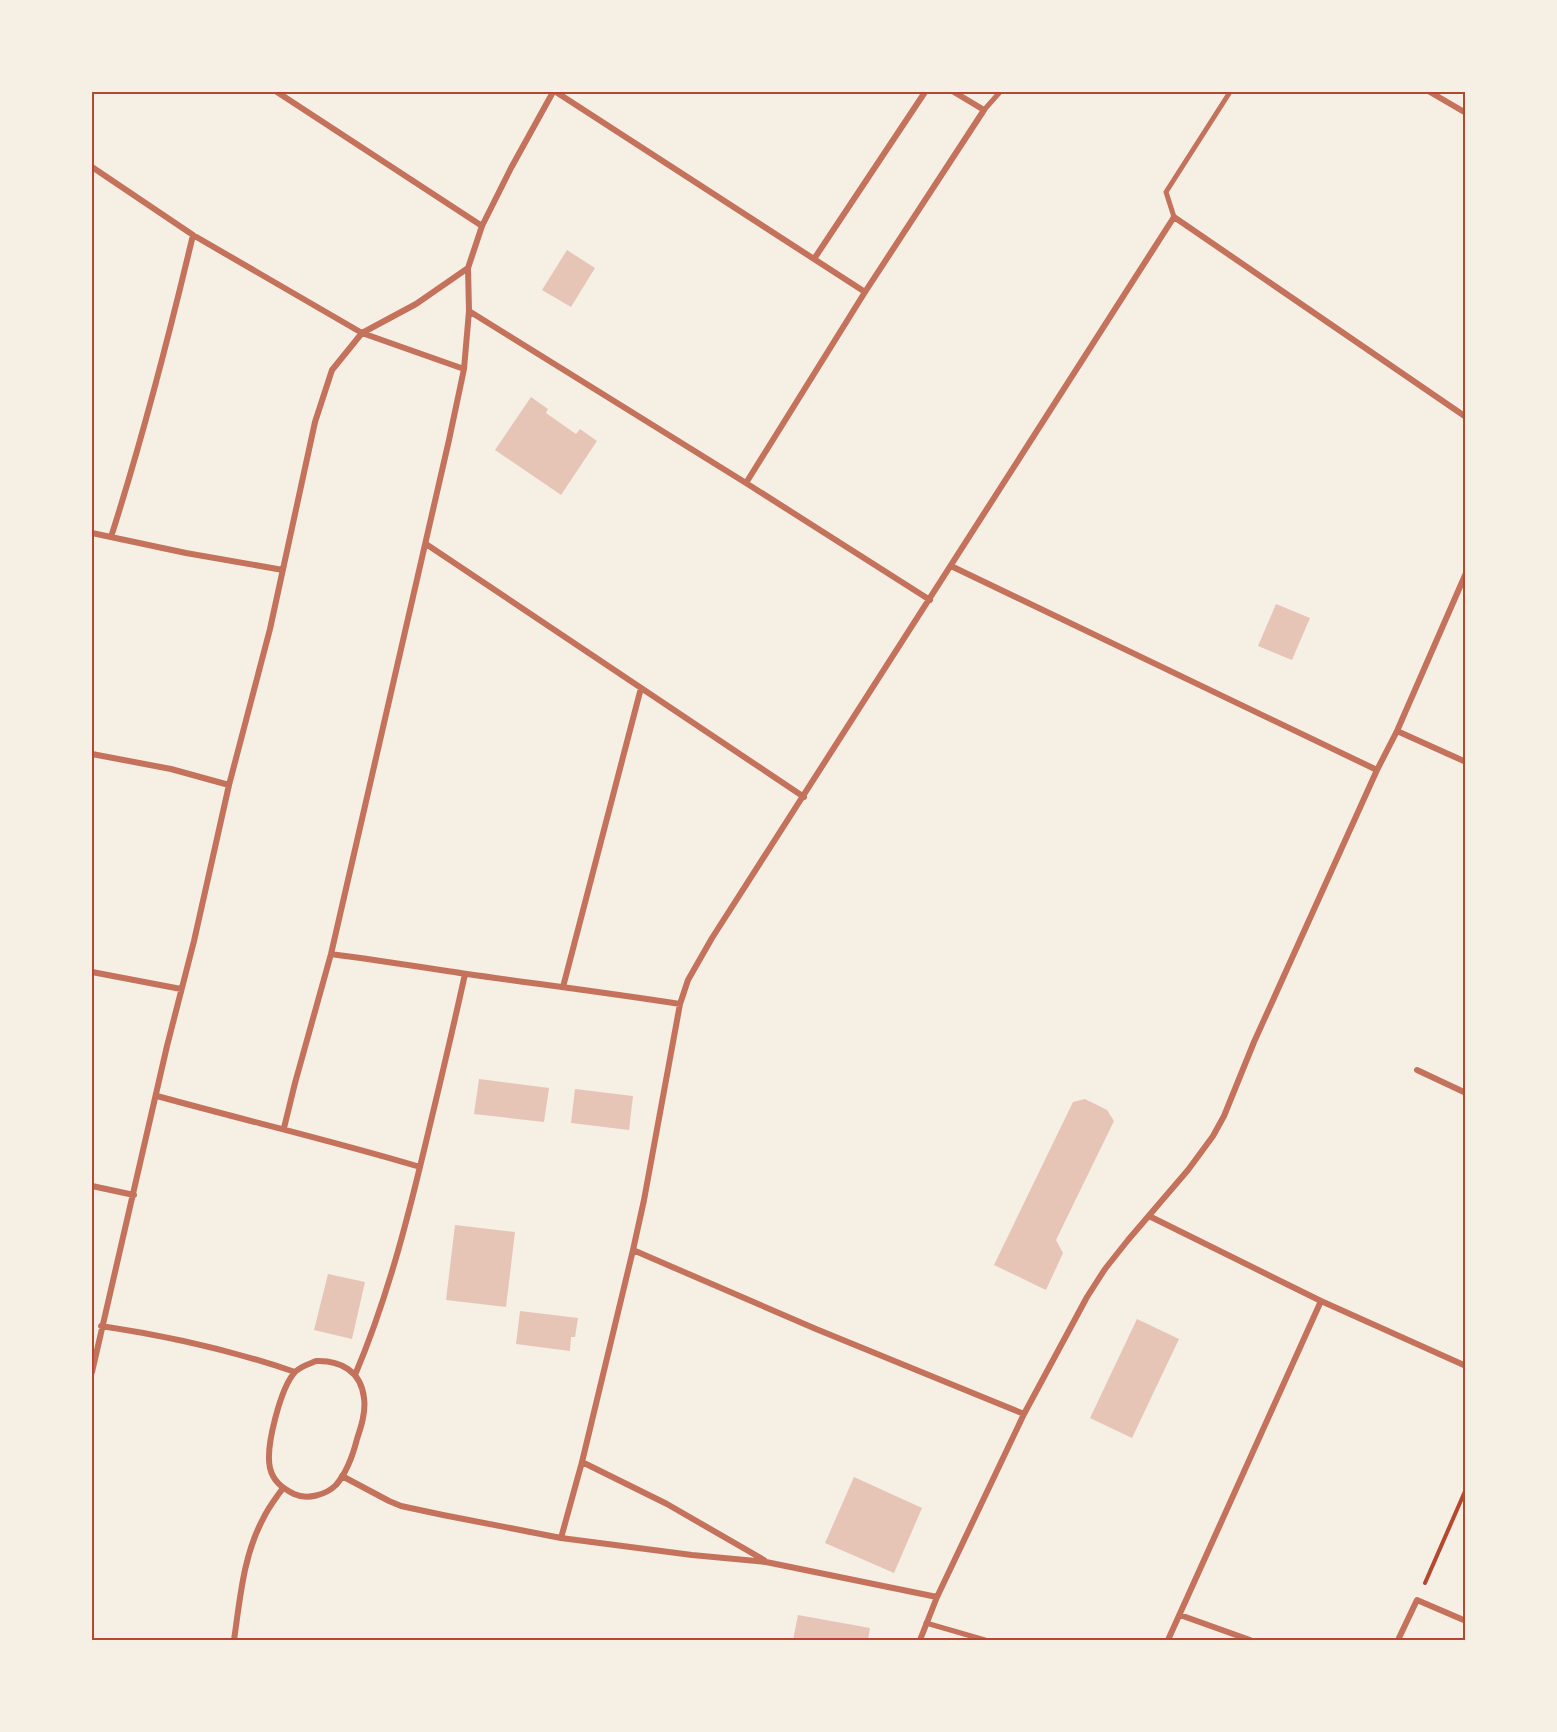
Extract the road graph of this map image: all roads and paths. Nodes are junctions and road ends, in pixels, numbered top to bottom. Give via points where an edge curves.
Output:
1 (277, 92) edge
2 (555, 92) edge
3 (925, 92) edge
4 (954, 92) edge
5 (1000, 92) edge
6 (1230, 92) edge
7 (1430, 92) edge
8 (984, 110) junction
9 (1466, 113) edge
10 (92, 167) edge
11 (1174, 217) junction
12 (482, 226) junction
13 (193, 235) junction
14 (814, 259) junction
15 (468, 268) junction
16 (865, 292) junction
17 (469, 311) junction
18 (362, 333) junction
19 (464, 369) junction
20 (1466, 417) edge
21 (746, 483) junction
22 (92, 533) edge
23 (111, 537) junction
24 (426, 544) junction
25 (951, 566) junction
26 (283, 570) junction
27 (1466, 573) edge
28 (930, 600) junction
29 (641, 688) junction
30 (1397, 731) junction
31 (92, 754) edge
32 (1466, 762) edge
33 (1377, 770) junction
34 (229, 785) junction
35 (804, 797) junction
36 (331, 954) junction
37 (92, 972) edge
38 (465, 974) junction
39 (563, 987) junction
40 (181, 989) junction
41 (680, 1004) junction
42 (1417, 1070) dead end
43 (1466, 1093) edge
44 (157, 1096) junction
45 (284, 1128) junction
46 (420, 1167) junction
47 (92, 1186) edge
48 (134, 1195) junction
49 (1149, 1216) junction
50 (633, 1250) junction
51 (1321, 1300) junction
52 (101, 1326) junction
53 (1466, 1366) edge
54 (92, 1372) edge
55 (295, 1372) junction
56 (355, 1375) junction
57 (1024, 1414) junction
58 (582, 1462) junction
59 (342, 1476) junction
60 (282, 1488) junction
61 (1466, 1489) edge
62 (561, 1539) junction
63 (766, 1562) junction
64 (938, 1597) junction
65 (1417, 1600) junction
66 (1180, 1615) junction
67 (1466, 1621) edge
68 (926, 1623) junction
69 (234, 1641) edge
70 (920, 1641) edge
71 (985, 1641) edge
72 (1168, 1641) edge
73 (1250, 1641) edge
74 (1398, 1641) edge

1 - 12 street
2 - 12 street
2 - 14 street
3 - 14 street
4 - 8 street
5 - 8 street
6 - 11 street via 1166,192
7 - 9 street
8 - 16 street
10 - 13 street
11 - 20 street
11 - 25 street
12 - 15 street
13 - 18 street
13 - 23 street
14 - 16 street
15 - 17 street
15 - 18 street via 416,304
16 - 21 street
17 - 19 street
17 - 21 street
18 - 19 street
18 - 26 street via 332,370 322,395
19 - 24 street
21 - 28 street
22 - 23 street
23 - 26 street
24 - 29 street
24 - 36 street
25 - 28 street
25 - 33 street
26 - 34 street
27 - 30 street
28 - 35 street
29 - 35 street
29 - 39 street
30 - 32 street
30 - 33 street
31 - 34 street
33 - 49 street via 1224,1116 1188,1170
34 - 40 street
35 - 41 street via 712,938 688,980
36 - 38 street
36 - 45 street
37 - 40 street
38 - 39 street
38 - 46 street
39 - 41 street
40 - 44 street
41 - 50 street
42 - 43 street
44 - 45 street
44 - 48 street
45 - 46 street
46 - 56 street via 379,1315
47 - 48 street
48 - 52 street
49 - 51 street
49 - 57 street via 1087,1297
50 - 57 street
50 - 58 street
51 - 53 street
51 - 66 street
52 - 54 street
52 - 55 street via 186,1340
55 - 56 street via 316,1361 329,1361
55 - 60 street via 279,1405 269,1452 270,1467
56 - 59 street via 365,1400 352,1456
57 - 64 street
58 - 62 street
58 - 63 street via 667,1504
59 - 60 street via 324,1494 312,1497
59 - 62 street via 401,1506
60 - 69 street via 254,1538
61 - 65 path
62 - 63 street
63 - 64 street
64 - 68 street
65 - 67 street
65 - 74 street
66 - 72 street
66 - 73 street
68 - 70 street
68 - 71 street

